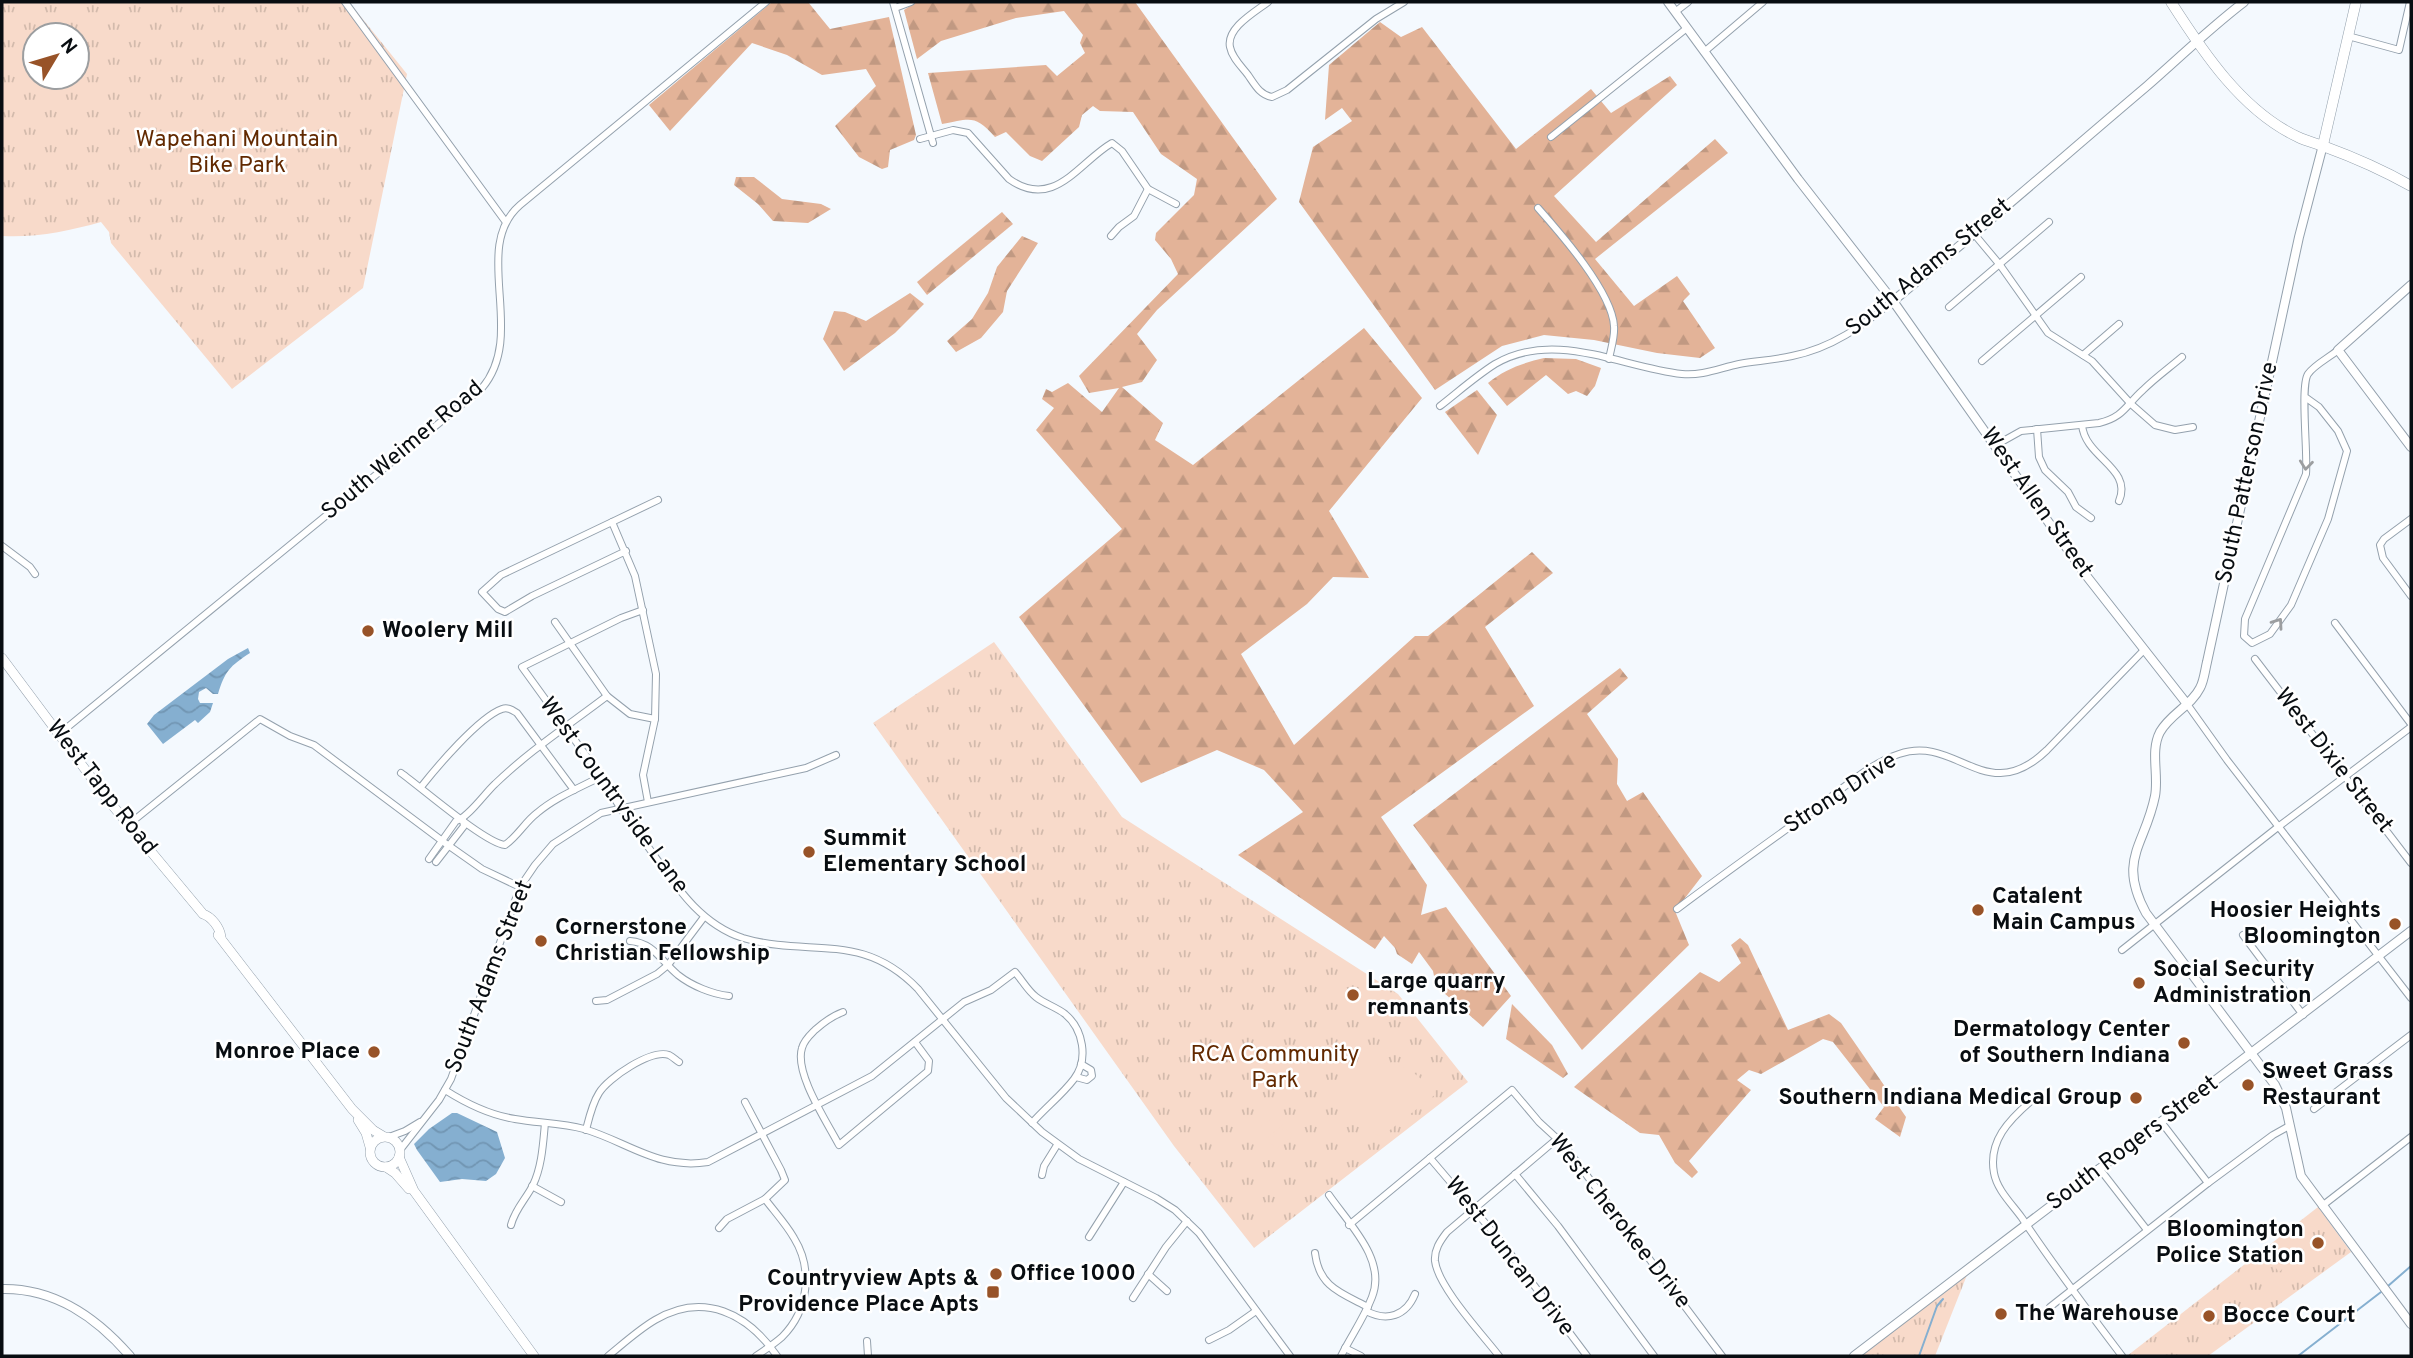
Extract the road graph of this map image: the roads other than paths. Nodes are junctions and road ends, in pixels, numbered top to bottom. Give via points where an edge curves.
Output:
1 (345, 2) edge
2 (766, 2) edge
3 (911, 2) edge
4 (1268, 2) edge
5 (1404, 2) edge
6 (1668, 2) edge
7 (1688, 2) edge
8 (1763, 2) edge
9 (2171, 2) edge
10 (2244, 2) edge
11 (2356, 2) edge
12 (2410, 2) edge
13 (894, 5) edge
14 (1675, 12) junction
15 (1687, 28) junction
16 (2348, 36) junction
17 (2197, 40) junction
18 (1704, 52) junction
19 (1551, 137) dead end
20 (920, 139) dead end
21 (932, 139) junction
22 (2323, 145) junction
23 (2411, 186) edge
24 (1148, 189) junction
25 (1176, 204) dead end
26 (1538, 208) dead end
27 (505, 221) junction
28 (2049, 222) dead end
29 (1975, 235) junction
30 (1111, 236) dead end
31 (2000, 265) junction
32 (2081, 276) dead end
33 (2411, 285) edge
34 (1894, 301) junction
35 (1949, 307) dead end
36 (2035, 315) junction
37 (2119, 324) dead end
38 (2338, 351) junction
39 (2083, 355) junction
40 (2182, 357) dead end
41 (1609, 359) junction
42 (1982, 361) dead end
43 (2305, 397) junction
44 (2131, 404) junction
45 (1440, 406) dead end
46 (2082, 425) junction
47 (2193, 427) dead end
48 (2036, 429) junction
49 (1996, 445) junction
50 (2411, 447) edge
51 (659, 500) dead end
52 (2119, 500) dead end
53 (2091, 518) dead end
54 (2411, 519) edge
55 (612, 522) junction
56 (2, 546) edge
57 (626, 551) junction
58 (35, 574) dead end
59 (2411, 596) edge
60 (643, 610) junction
61 (555, 622) dead end
62 (2335, 623) dead end
63 (569, 644) junction
64 (2144, 650) junction
65 (2, 658) edge
66 (2255, 659) dead end
67 (607, 696) junction
68 (2187, 704) junction
69 (655, 719) junction
70 (2411, 726) edge
71 (565, 729) junction
72 (58, 735) junction
73 (541, 746) junction
74 (836, 755) dead end
75 (401, 773) dead end
76 (2345, 776) junction
77 (600, 777) junction
78 (421, 787) junction
79 (574, 790) junction
80 (648, 802) junction
81 (618, 808) junction
82 (463, 820) junction
83 (128, 825) junction
84 (2278, 827) junction
85 (444, 843) junction
86 (432, 860) dead end
87 (2411, 863) edge
88 (520, 887) junction
89 (1676, 909) dead end
90 (704, 916) junction
91 (2154, 925) junction
92 (2411, 932) edge
93 (2243, 935) dead end
94 (630, 941) dead end
95 (2122, 950) dead end
96 (2378, 957) junction
97 (668, 965) junction
98 (729, 996) dead end
99 (2411, 998) edge
100 (596, 1001) dead end
101 (843, 1012) dead end
102 (2303, 1015) junction
103 (943, 1020) junction
104 (2411, 1035) edge
105 (915, 1042) junction
106 (2252, 1055) junction
107 (678, 1062) dead end
108 (1081, 1064) junction
109 (1076, 1077) junction
110 (445, 1090) junction
111 (2031, 1101) dead end
112 (745, 1102) dead end
113 (818, 1105) junction
114 (352, 1109) junction
115 (2314, 1109) dead end
116 (427, 1117) junction
117 (545, 1123) junction
118 (1032, 1123) junction
119 (2162, 1123) junction
120 (2289, 1126) junction
121 (586, 1129) junction
122 (761, 1134) junction
123 (386, 1137) junction
124 (2411, 1137) edge
125 (1558, 1138) junction
126 (1057, 1145) junction
127 (370, 1147) junction
128 (400, 1154) junction
129 (1430, 1158) junction
130 (386, 1167) junction
131 (2099, 1168) junction
132 (1515, 1174) junction
133 (1042, 1175) dead end
134 (1124, 1182) junction
135 (2208, 1183) junction
136 (532, 1186) junction
137 (414, 1191) junction
138 (1329, 1195) dead end
139 (765, 1199) junction
140 (561, 1202) dead end
141 (2322, 1206) junction
142 (1474, 1209) junction
143 (1188, 1222) junction
144 (2025, 1224) junction
145 (511, 1225) dead end
146 (1349, 1225) junction
147 (719, 1228) dead end
148 (2147, 1230) junction
149 (1089, 1237) dead end
150 (1315, 1253) dead end
151 (1148, 1275) junction
152 (2071, 1288) junction
153 (2, 1289) edge
154 (1167, 1291) dead end
155 (1415, 1294) dead end
156 (1133, 1297) dead end
157 (2050, 1307) dead end
158 (1367, 1309) junction
159 (1256, 1311) junction
160 (2411, 1324) edge
161 (1209, 1340) dead end
162 (867, 1341) dead end
163 (770, 1346) junction
164 (1345, 1348) junction
165 (130, 1356) edge
166 (534, 1356) edge
167 (608, 1356) edge
168 (756, 1356) edge
169 (777, 1356) edge
170 (868, 1356) edge
171 (1290, 1356) edge
172 (1342, 1356) edge
173 (1361, 1356) edge
174 (1499, 1356) edge
175 (1587, 1356) edge
176 (1654, 1356) edge
177 (1722, 1356) edge
178 (1854, 1356) edge
179 (2122, 1356) edge

1 - 27 street
2 - 27 street
3 - 13 street
4 - 5 street via 1234,30 1229,43 1233,56 1261,93 1272,97
6 - 14 street, West Allen Street
7 - 14 street
8 - 18 street
9 - 17 main road
10 - 17 street, South Adams Street
11 - 16 main road, South Patterson Drive
12 - 16 street via 2399,50
13 - 21 street
14 - 15 street, West Allen Street
15 - 18 street, West Allen Street
15 - 19 street
16 - 22 main road, South Patterson Drive
17 - 22 main road via 2252,106 2298,137
17 - 29 street, South Adams Street
18 - 34 street, West Allen Street
20 - 21 street
21 - 24 street via 953,130 968,133 1009,179 1034,190 1068,180 1112,143
22 - 23 main road
22 - 68 street, South Patterson Drive via 2207,662 2200,688
24 - 25 street
24 - 30 street via 1134,216
26 - 41 street via 1580,258 1609,307 1615,329
27 - 72 street, South Weimer Road via 499,243 499,353 482,388
28 - 31 street
29 - 31 street
29 - 34 street, South Adams Street
31 - 35 street
31 - 36 street
32 - 36 street
33 - 38 street
34 - 41 street, South Adams Street via 1847,335 1791,357 1703,374
34 - 49 street, West Allen Street
36 - 39 street via 2048,333
36 - 42 street
37 - 39 street
38 - 43 street via 2308,374
38 - 50 street
39 - 44 street
40 - 44 street
41 - 45 street, South Adams Street via 1575,350 1518,354 1496,364
43 -> 43 street via 2306,474 2245,619 2244,636 2252,643 2270,634 2291,605 2328,519 2347,451 2338,431
44 - 46 street via 2110,420
44 - 47 street via 2162,428
46 - 48 street
46 - 52 street via 2091,449 2120,478
48 - 49 street
48 - 53 street via 2045,470
49 - 64 street, West Allen Street
51 - 55 street
54 - 59 street via 2379,545 2383,558
55 - 57 street
55 - 57 street via 501,575 482,592 505,612
56 - 58 street
57 - 60 street
60 - 63 street
60 - 69 street via 656,674
61 - 63 street
62 - 70 street
63 - 67 street
63 - 71 street, West Countryside Lane via 522,667
64 - 68 street, West Allen Street
64 - 89 street, Strong Drive via 2029,765 1994,774 1928,750 1900,753 1865,773
65 - 72 main road, West Tapp Road
66 - 76 street, West Dixie Street
67 - 69 street via 630,714
67 - 71 street
68 - 84 street, West Allen Street
68 - 91 street, South Patterson Drive via 2162,728 2156,741 2156,793 2132,868 2138,898
69 - 80 street via 643,775
70 - 76 street
71 - 73 street
71 - 77 street, West Countryside Lane
72 - 83 main road, West Tapp Road
73 - 78 street via 517,713 500,710 448,754
73 - 79 street
73 - 82 street via 512,767
74 - 80 street, South Adams Street via 806,768
75 - 78 street
76 - 84 street
76 - 87 street, West Dixie Street
77 - 79 street
77 - 81 street, West Countryside Lane
78 - 82 street
79 - 82 street via 536,813 505,845
80 - 81 street, South Adams Street
81 - 88 street, South Adams Street via 585,821 553,844
81 - 90 street, West Countryside Lane
82 - 85 street via 457,821
83 - 85 street via 260,719 314,745
83 - 114 main road, West Tapp Road via 210,918
84 - 91 street
84 - 96 street, West Allen Street
85 - 86 street
85 - 88 street
88 - 110 street, South Adams Street
90 - 97 street
90 - 103 street, West Countryside Lane via 744,938 849,950 880,960 910,981
91 - 95 street
91 - 106 street, South Patterson Drive
92 - 96 street, South Rogers Street
93 - 102 street
94 - 97 street via 648,945
96 - 99 street, West Allen Street
96 - 102 street, South Rogers Street
97 - 98 street via 686,980 716,995
97 - 100 street via 607,1000
101 - 113 street via 822,1024 801,1049 802,1069
102 - 106 street, South Rogers Street
103 - 105 street
103 - 108 street via 968,999 991,990 1015,972 1037,998 1073,1023 1081,1039
103 - 118 street, West Countryside Lane
104 - 115 street
105 - 113 street via 872,1076
105 - 113 street via 929,1061 928,1071 839,1145
106 - 119 street, South Rogers Street
106 - 120 street, South Patterson Drive via 2282,1098
107 - 121 street via 659,1055 614,1076 599,1093
108 - 109 street
108 - 109 street via 1090,1068 1092,1076
109 - 118 street
110 - 116 street, South Adams Street
110 - 117 street via 493,1114
111 - 144 street via 2008,1120 1994,1152 1999,1187
112 - 122 street
113 - 122 street
114 - 123 main road, West Tapp Road
114 - 127 main road, West Tapp Road
116 - 123 street, South Adams Street
116 - 128 street, South Adams Street
117 - 121 street
117 - 136 street
118 - 126 street, West Countryside Lane
119 - 131 street, South Rogers Street
119 - 135 street
120 - 135 street
120 - 141 street, South Patterson Drive via 2301,1176
121 - 122 street via 671,1163 693,1164 708,1162
122 - 139 street via 785,1180
123 - 127 main road
123 - 128 main road, West Tapp Road via 397,1142
124 - 141 street
125 - 129 street, West Cherokee Drive via 1512,1090
125 - 132 street
125 - 177 street, West Cherokee Drive
126 - 133 street
126 - 134 street, West Countryside Lane
127 - 130 main road, West Tapp Road via 373,1161
128 - 130 main road
128 - 137 main road, West Tapp Road
129 - 142 street, West Duncan Drive
129 - 146 street
130 - 137 main road, West Tapp Road
131 - 144 street, South Rogers Street
131 - 148 street
132 - 142 street
132 - 176 street
134 - 143 street, West Countryside Lane
134 - 149 street
135 - 148 street
136 - 140 street
136 - 145 street via 514,1212
137 - 166 main road, West Tapp Road
138 - 146 street
139 - 147 street
139 - 163 street via 794,1237 804,1258 807,1286 800,1314
141 - 160 street, South Patterson Drive
142 - 174 street via 1439,1241 1437,1270
142 - 175 street, West Duncan Drive
143 - 151 street
143 - 159 street, West Countryside Lane
144 - 152 street
144 - 178 street, South Rogers Street
146 - 158 street via 1375,1267 1376,1284
148 - 152 street
150 - 158 street via 1324,1280
151 - 154 street
151 - 156 street
152 - 157 street
152 - 179 street
153 - 165 street via 37,1292 68,1304
155 - 158 street via 1409,1306 1395,1315 1382,1317
158 - 164 street
159 - 161 street
159 - 171 street, West Countryside Lane
162 - 170 street
163 - 167 street via 755,1328 736,1316 693,1308 655,1320
163 - 168 street
163 - 169 street
164 - 172 street
164 - 173 street

